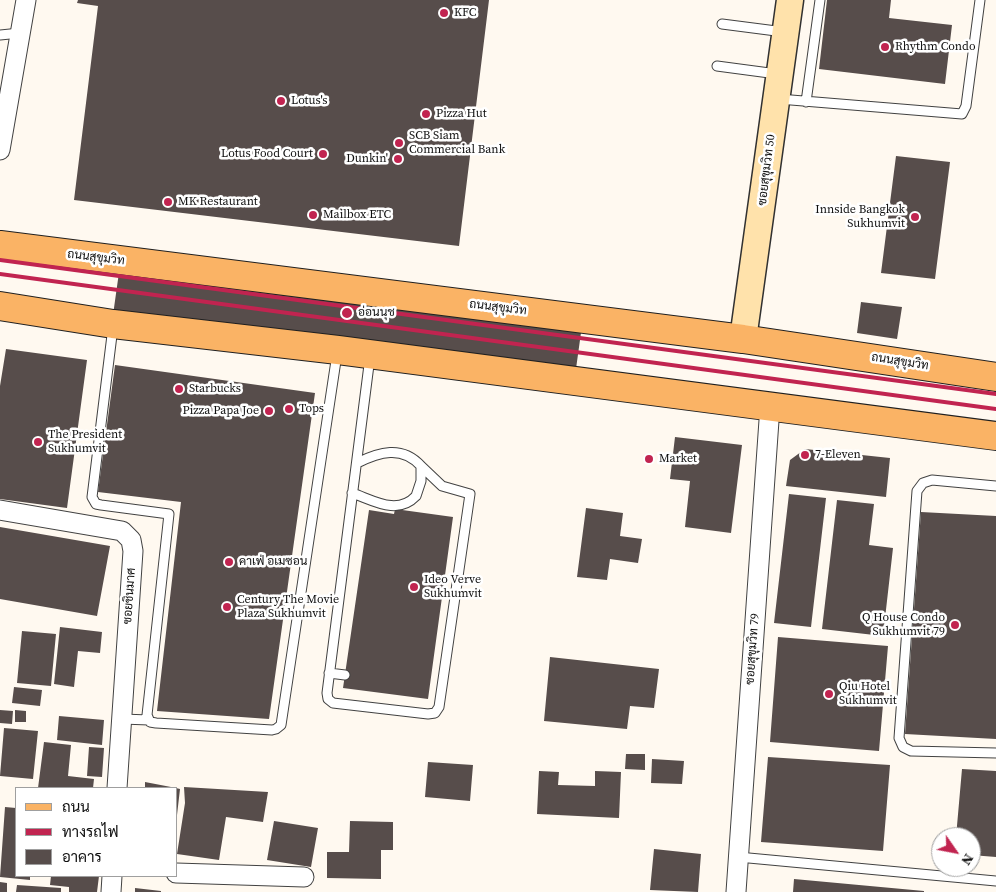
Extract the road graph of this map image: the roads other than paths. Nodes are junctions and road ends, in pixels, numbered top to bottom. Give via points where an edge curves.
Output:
1 (26, 0) edge
2 (790, 0) edge
3 (820, 0) edge
4 (980, 0) edge
5 (722, 24) dead end
6 (786, 32) junction
7 (20, 33) junction
8 (0, 34) edge
9 (717, 66) dead end
10 (778, 87) junction
11 (806, 102) junction
12 (1, 143) edge
13 (0, 245) edge
14 (0, 306) edge
15 (113, 324) junction
16 (743, 339) junction
17 (338, 350) junction
18 (370, 355) junction
19 (996, 377) edge
20 (770, 406) junction
21 (996, 436) edge
22 (357, 463) junction
23 (421, 466) junction
24 (996, 486) edge
25 (352, 493) junction
26 (0, 510) edge
27 (330, 673) junction
28 (345, 674) dead end
29 (122, 719) junction
30 (149, 720) junction
31 (996, 753) edge
32 (117, 787) edge
33 (738, 857) junction
34 (178, 873) edge
35 (112, 877) edge
36 (304, 877) dead end
37 (996, 881) edge
38 (111, 892) edge
39 (736, 892) edge

1 - 7 street
2 - 6 street, ซอยสุขุมวิท 50
3 - 11 lane
4 - 11 lane via 966,106 962,114
5 - 6 lane
6 - 10 street, ซอยสุขุมวิท 50
7 - 8 lane
7 - 12 street
9 - 10 lane
10 - 11 lane
10 - 16 street, ซอยสุขุมวิท 50
13 - 16 main road, ถนนสุขุมวิท
14 - 15 main road
15 - 17 main road
15 - 30 lane via 92,498 101,505 166,512 169,515
16 - 19 main road, ถนนสุขุมวิท
17 - 18 main road
17 - 30 lane via 281,724 272,730
18 - 20 main road
18 - 22 lane
20 - 21 main road
20 - 33 street, ซอยสุขุมวิท 79
22 - 23 lane via 371,455 392,452 410,456
22 - 25 lane
23 - 25 lane via 419,490 408,502 383,505
23 - 27 lane via 442,486 470,494 439,707 435,714 428,714 332,703 327,696
24 - 31 lane via 929,480 917,491 899,738 902,747 913,751
25 - 27 lane
26 - 29 street, ซอยชินมาศ via 122,531 131,540 133,551
27 - 28 lane
29 - 30 lane
29 - 32 street, ซอยชินมาศ
33 - 37 lane
33 - 39 street, ซอยสุขุมวิท 79
34 - 36 street
35 - 38 street

